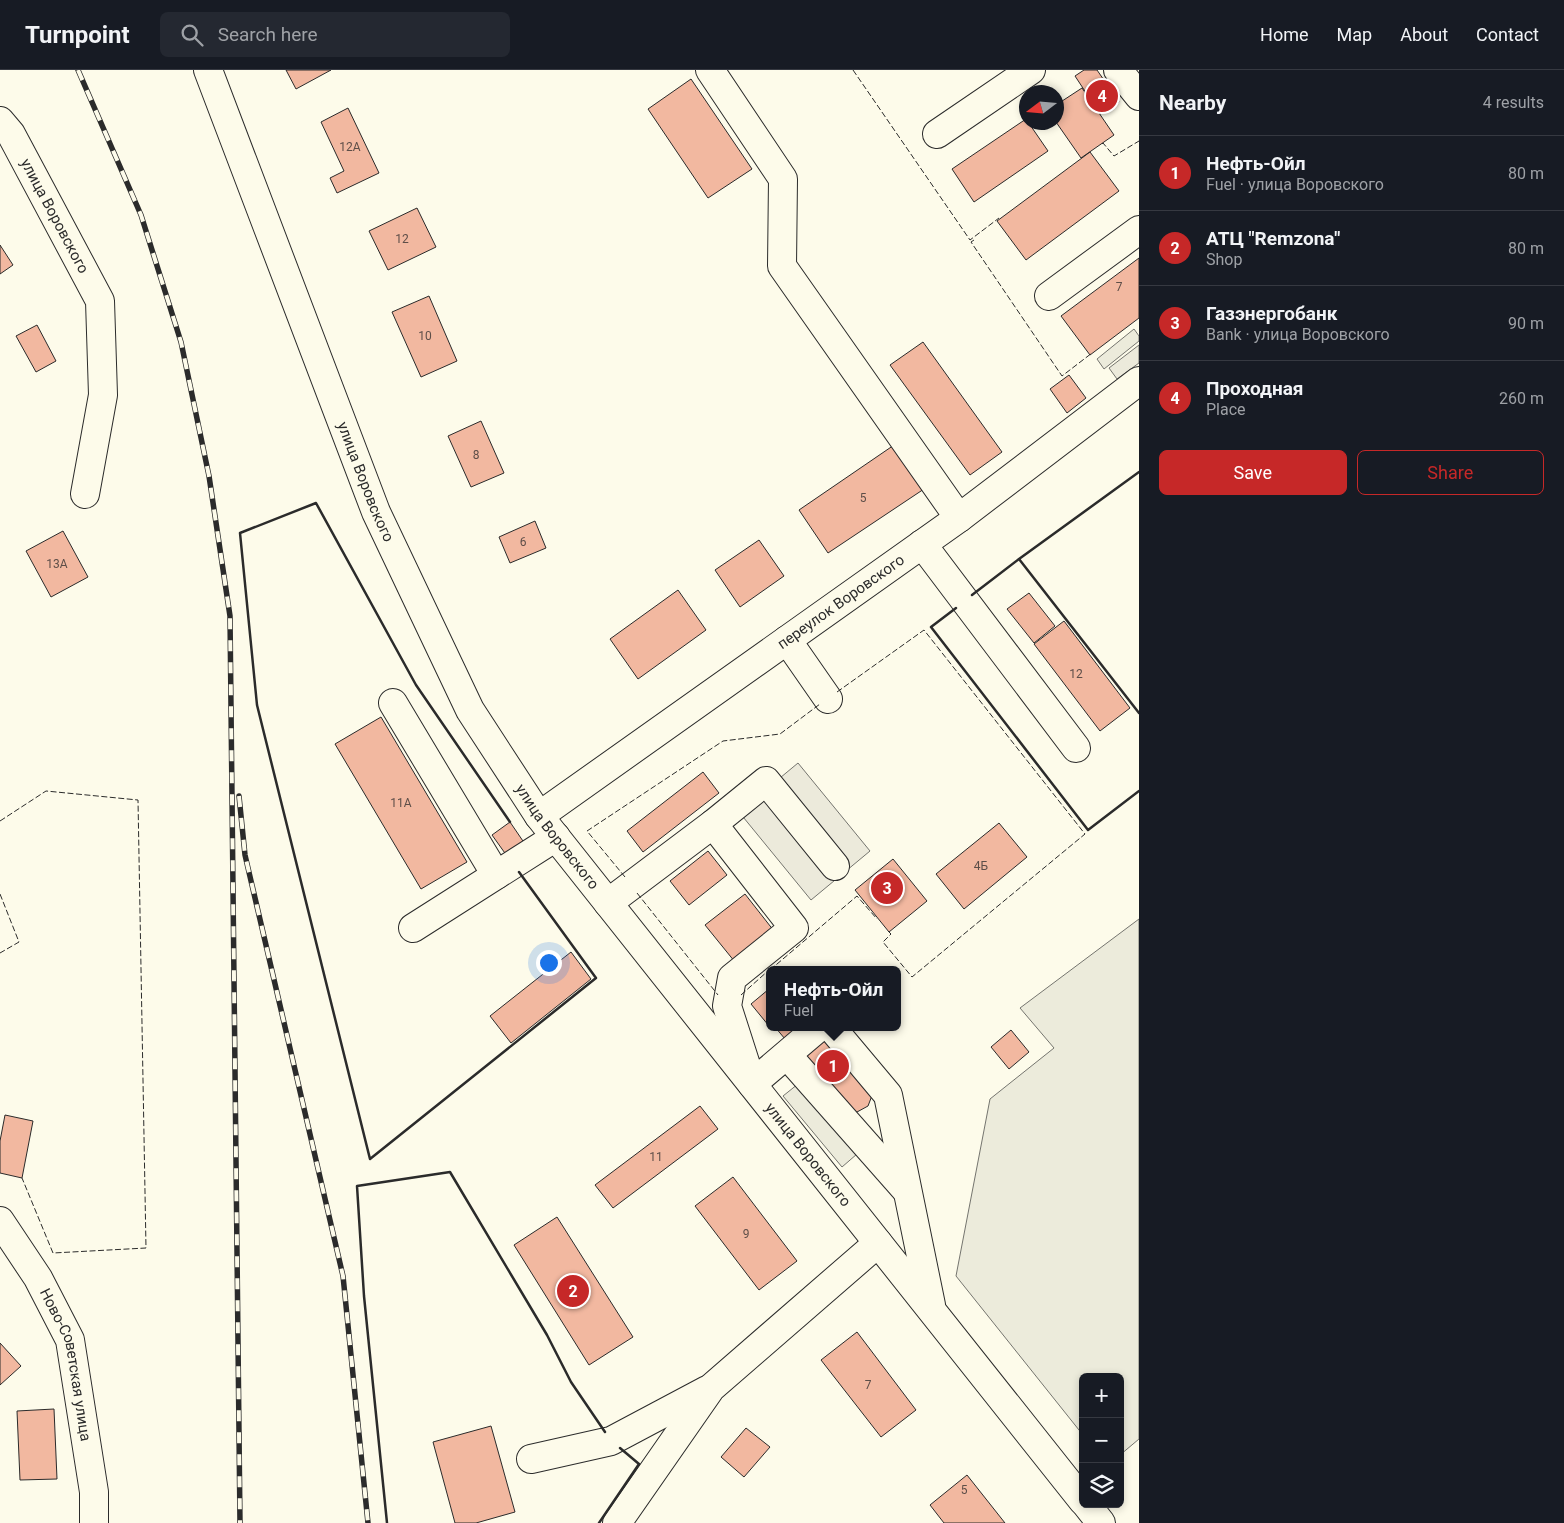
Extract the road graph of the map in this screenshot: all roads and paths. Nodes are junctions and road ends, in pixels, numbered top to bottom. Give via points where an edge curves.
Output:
1 (208, 70) edge
2 (710, 70) edge
3 (1031, 70) edge
4 (1118, 70) edge
5 (1139, 96) edge
6 (0, 121) edge
7 (937, 134) dead end
8 (1139, 230) edge
9 (1049, 296) dead end
10 (1139, 381) edge
11 (85, 494) dead end
12 (959, 518) junction
13 (922, 544) junction
14 (787, 640) junction
15 (828, 699) dead end
16 (393, 703) dead end
17 (1076, 748) dead end
18 (539, 816) junction
19 (712, 824) junction
20 (556, 837) junction
21 (834, 866) dead end
22 (496, 875) junction
23 (608, 903) junction
24 (413, 928) dead end
25 (814, 1031) edge
26 (834, 1031) edge
27 (787, 1055) junction
28 (752, 1084) junction
29 (908, 1192) junction
30 (0, 1222) edge
31 (878, 1243) junction
32 (932, 1311) junction
33 (711, 1388) junction
34 (531, 1459) dead end
35 (1079, 1496) edge
36 (1089, 1508) edge
37 (94, 1523) edge
38 (617, 1523) edge
39 (1100, 1523) edge

1 - 18 street, улица Воровского via 376,512 470,710
2 - 12 street via 783,179 782,266
3 - 7 street
4 - 5 street
6 - 11 street, улица Воровского via 11,134 100,301 103,395
8 - 9 street
10 - 12 street, переулок Воровского
12 - 13 street, переулок Воровского
13 - 14 street, переулок Воровского
13 - 17 street
14 - 15 street
14 - 18 street, переулок Воровского
16 - 22 street
18 - 20 street, улица Воровского
19 - 21 street via 766,781
19 - 23 street
19 - 28 street via 794,928 732,978 727,1006
20 - 22 street
20 - 23 street, улица Воровского
22 - 24 street
23 - 28 street, улица Воровского
25 - 27 street
26 - 29 street via 888,1095
27 - 28 street
27 - 29 street
28 - 31 street, улица Воровского
29 - 32 street
30 - 37 street, Ново-Советская улица via 38,1278 70,1340 94,1492
31 - 32 street, улица Воровского
31 - 33 street
32 - 35 street, улица Воровского
33 - 34 street via 611,1440
33 - 38 street
36 - 39 street

